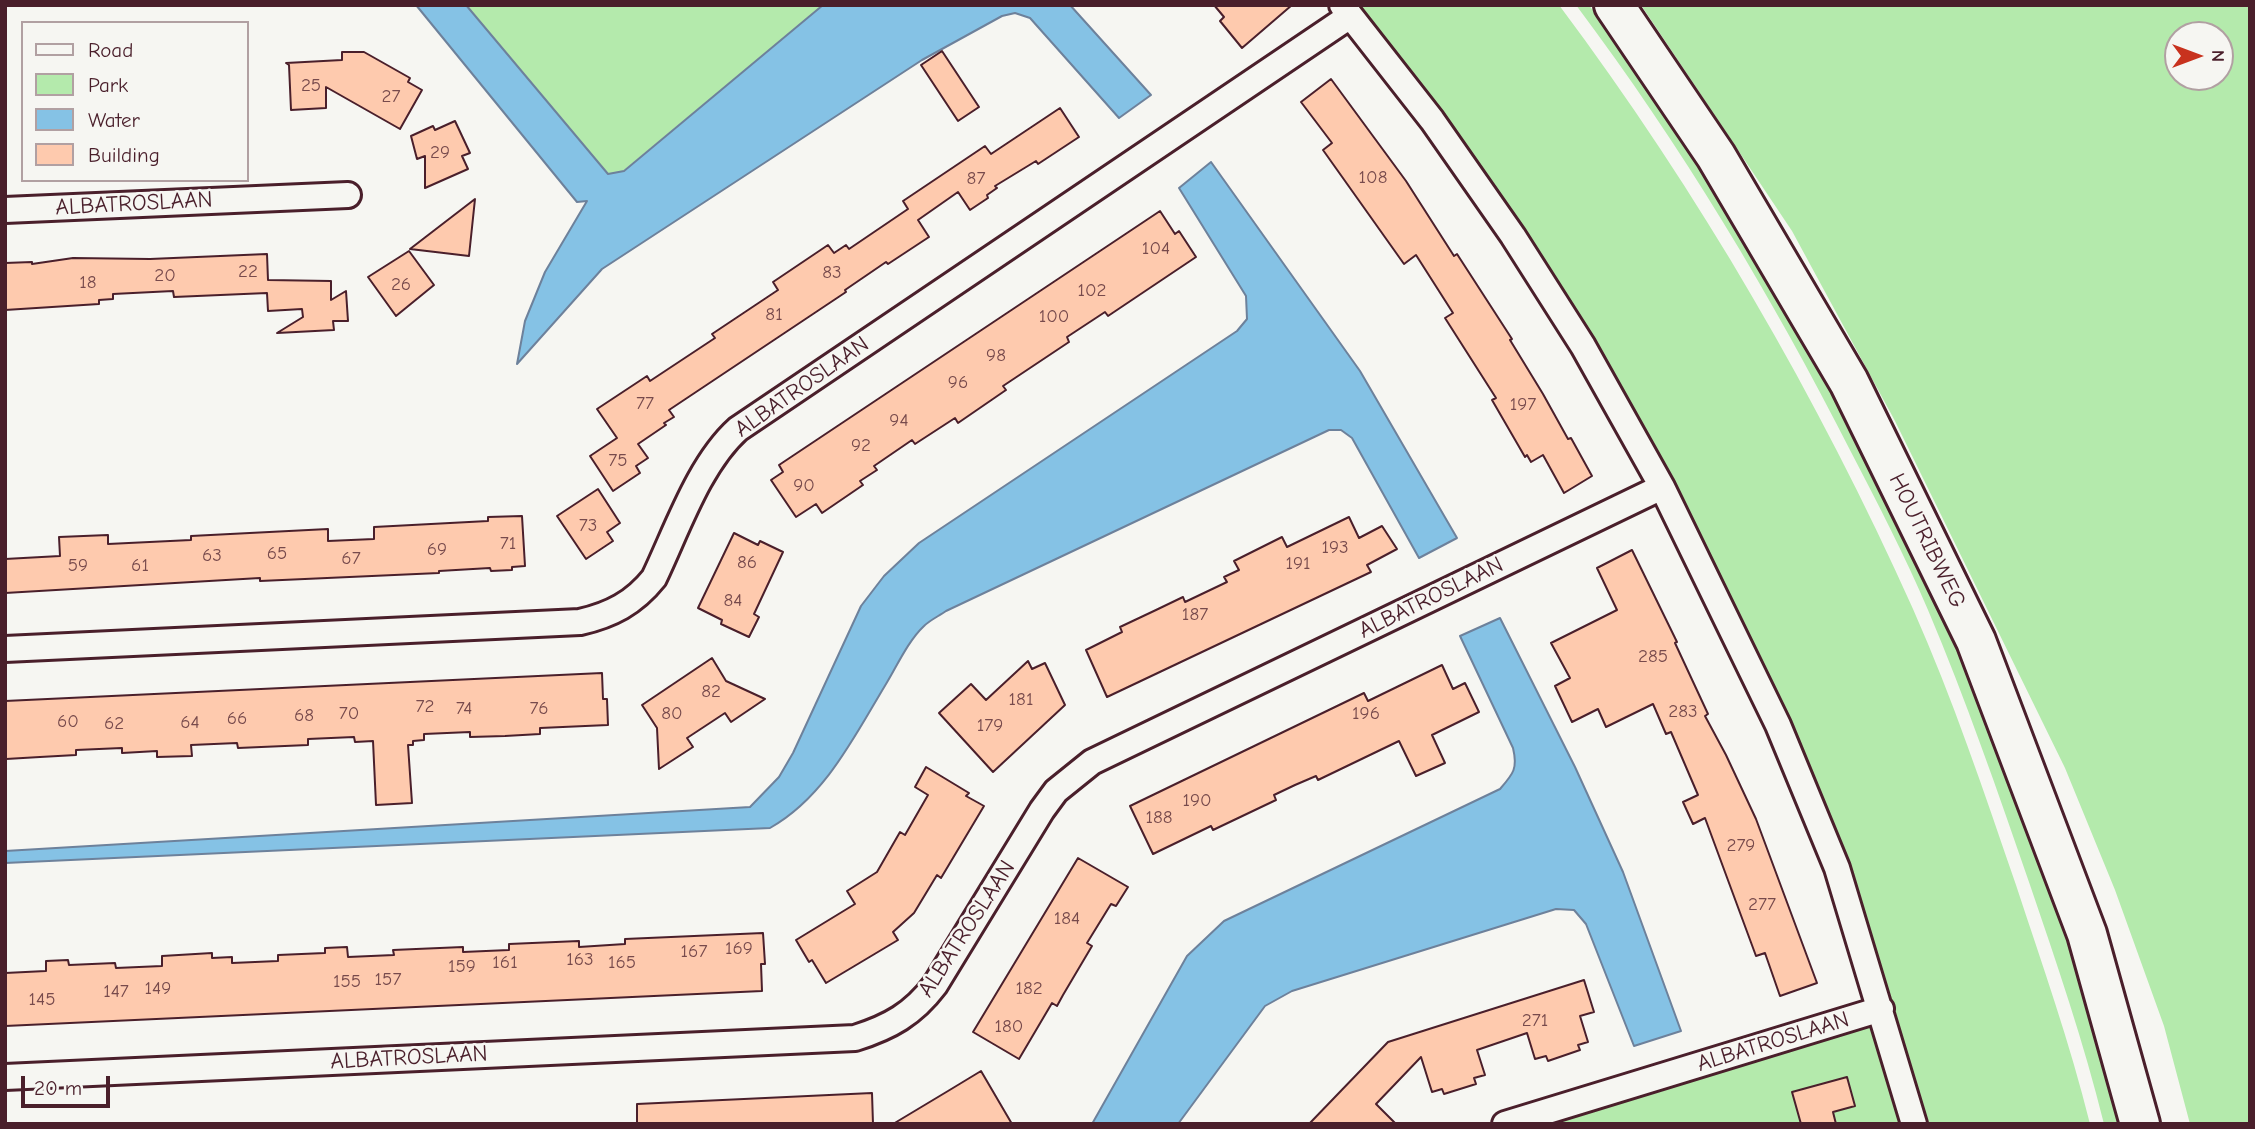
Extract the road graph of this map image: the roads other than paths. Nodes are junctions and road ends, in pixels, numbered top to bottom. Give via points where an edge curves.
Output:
1 (1614, 5) edge
2 (1346, 11) edge
3 (348, 195) dead end
4 (5, 210) edge
5 (1662, 486) junction
6 (5, 649) edge
7 (1881, 1009) junction
8 (5, 1077) edge
9 (1505, 1124) edge
10 (1914, 1124) edge
11 (2140, 1124) edge

1 - 11 main road, HOUTRIBWEG via 1716,156 1849,382 1976,641 2087,934
2 - 5 street, ALBATROSLAAN via 1432,120 1513,236 1583,346
2 - 6 street, ALBATROSLAAN via 738,429 708,464 654,578 641,594 603,617 580,622
3 - 4 street, ALBATROSLAAN
5 - 7 street, ALBATROSLAAN via 1778,725 1837,868
5 - 8 street, ALBATROSLAAN via 1092,762 1056,791 1042,810 922,1002 883,1030 855,1038
7 - 9 street, ALBATROSLAAN
7 - 10 street, ALBATROSLAAN

